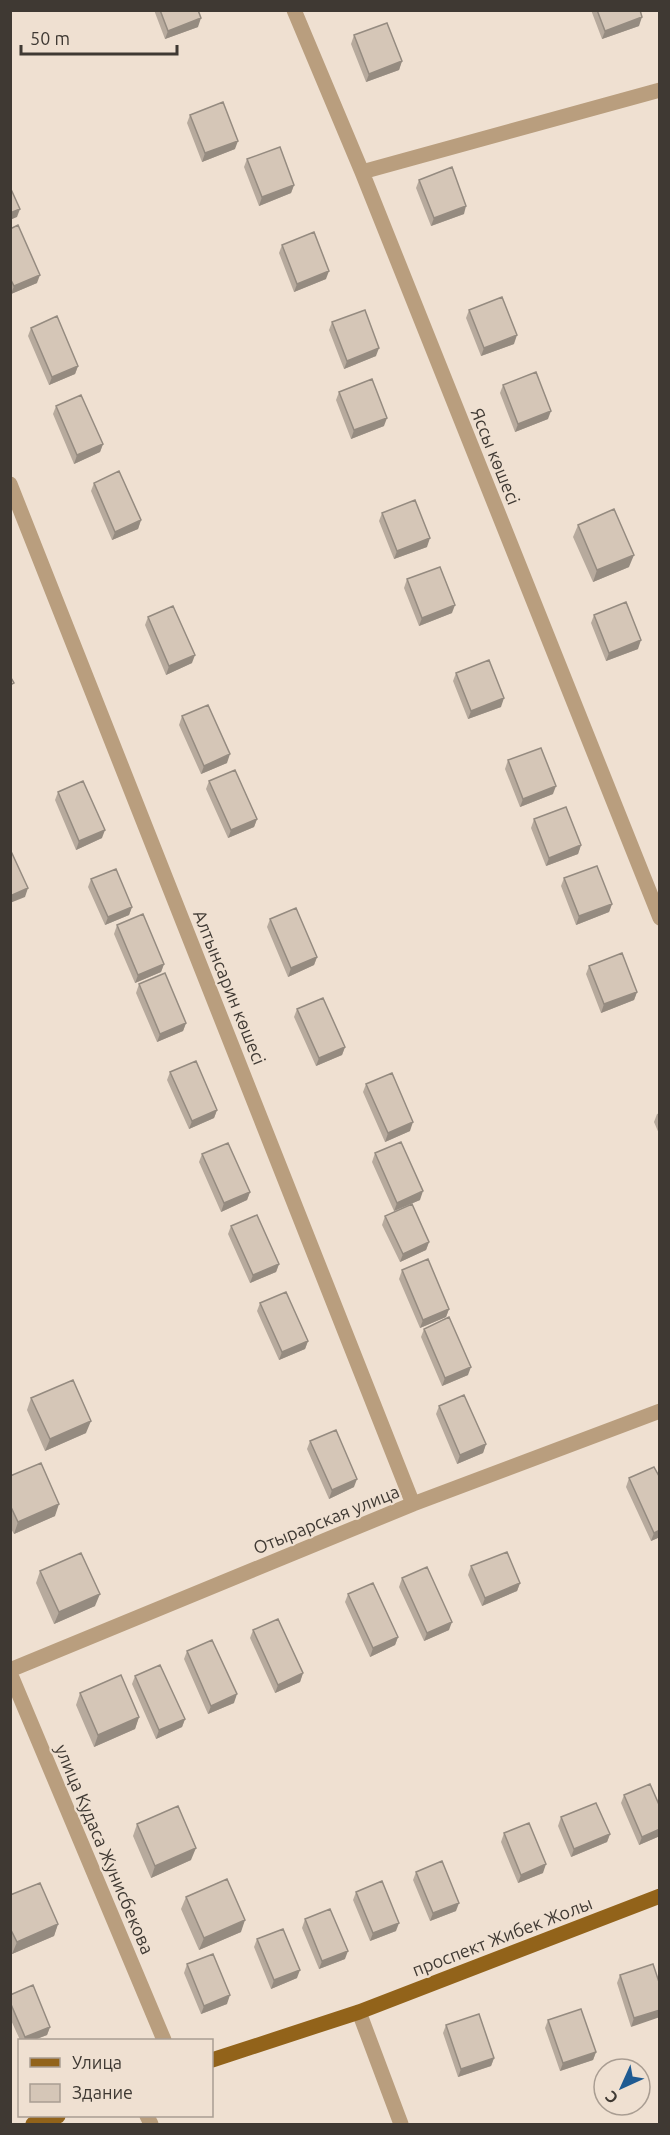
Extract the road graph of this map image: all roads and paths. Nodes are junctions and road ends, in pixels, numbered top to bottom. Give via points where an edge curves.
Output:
1 (294, 10) edge
2 (660, 90) edge
3 (362, 172) junction
4 (10, 484) edge
5 (660, 918) edge
6 (660, 1411) edge
7 (413, 1504) junction
8 (10, 1671) edge
9 (660, 1896) edge
10 (359, 2012) junction
11 (164, 2039) edge
12 (213, 2060) edge
13 (52, 2117) edge
14 (33, 2124) edge
15 (401, 2124) edge

1 - 3 street, Яссы көшесі
2 - 3 street
3 - 5 street, Яссы көшесі
4 - 7 street, Алтынсарин көшесі
6 - 7 street, Отырарская улица
7 - 8 street, Отырарская улица
8 - 11 street, улица Кудаса Жунисбекова
9 - 10 main road, проспект Жибек Жолы
10 - 12 main road, проспект Жибек Жолы
10 - 15 street
13 - 14 main road

